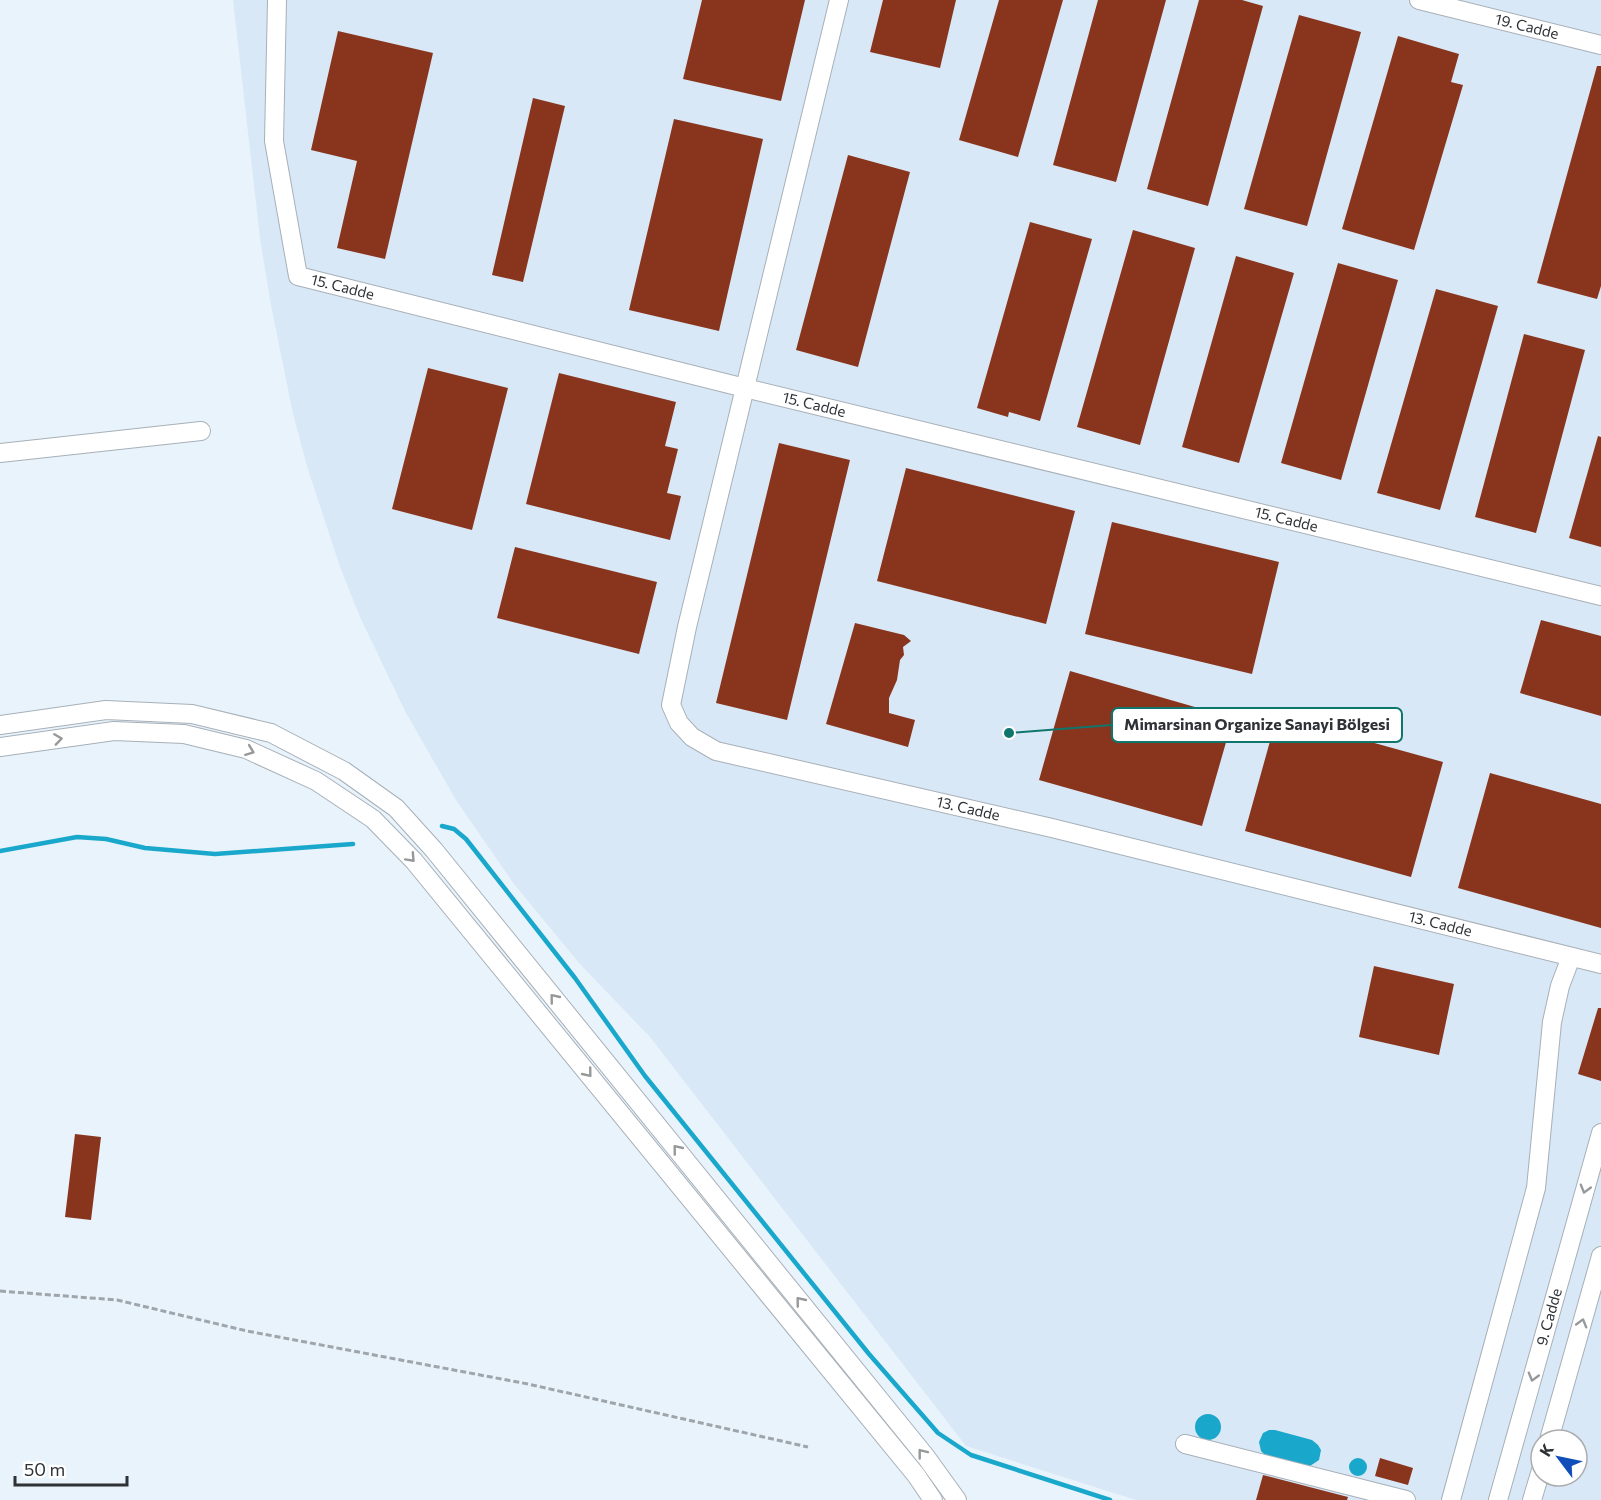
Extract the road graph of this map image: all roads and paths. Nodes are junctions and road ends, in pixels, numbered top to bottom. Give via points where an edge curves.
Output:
1 (277, 0) edge
2 (838, 0) edge
3 (1419, 0) edge
4 (1601, 45) edge
5 (746, 388) junction
6 (201, 431) dead end
7 (0, 453) edge
8 (1601, 596) edge
9 (0, 725) edge
10 (0, 747) edge
11 (1570, 957) junction
12 (1601, 964) edge
13 (1601, 1133) edge
14 (1601, 1256) edge
15 (0, 1292) edge
16 (1552, 1428) edge
17 (1185, 1444) dead end
18 (808, 1447) dead end
19 (933, 1500) edge
20 (957, 1500) edge
21 (1406, 1500) edge
22 (1451, 1500) edge
23 (1498, 1500) edge

1 - 5 street, 15. Cadde via 274,141 298,276
2 - 5 street, 13. Cadde
3 - 4 street, 19. Cadde
5 - 8 street, 15. Cadde
5 - 11 street, 13. Cadde via 687,627 672,705 679,723 699,743 716,751 1052,828
6 - 7 street
20 -> 9 street via 449,868 396,808 344,771 272,733 192,714 106,710
10 -> 19 street via 114,731 184,734 256,753 316,781 373,819 414,861
11 - 12 street, 13. Cadde
11 - 22 street via 1552,1022 1536,1188
13 -> 23 street, 9. Cadde
16 -> 14 street
15 - 18 path via 117,1300 247,1331 528,1384
17 - 21 street

